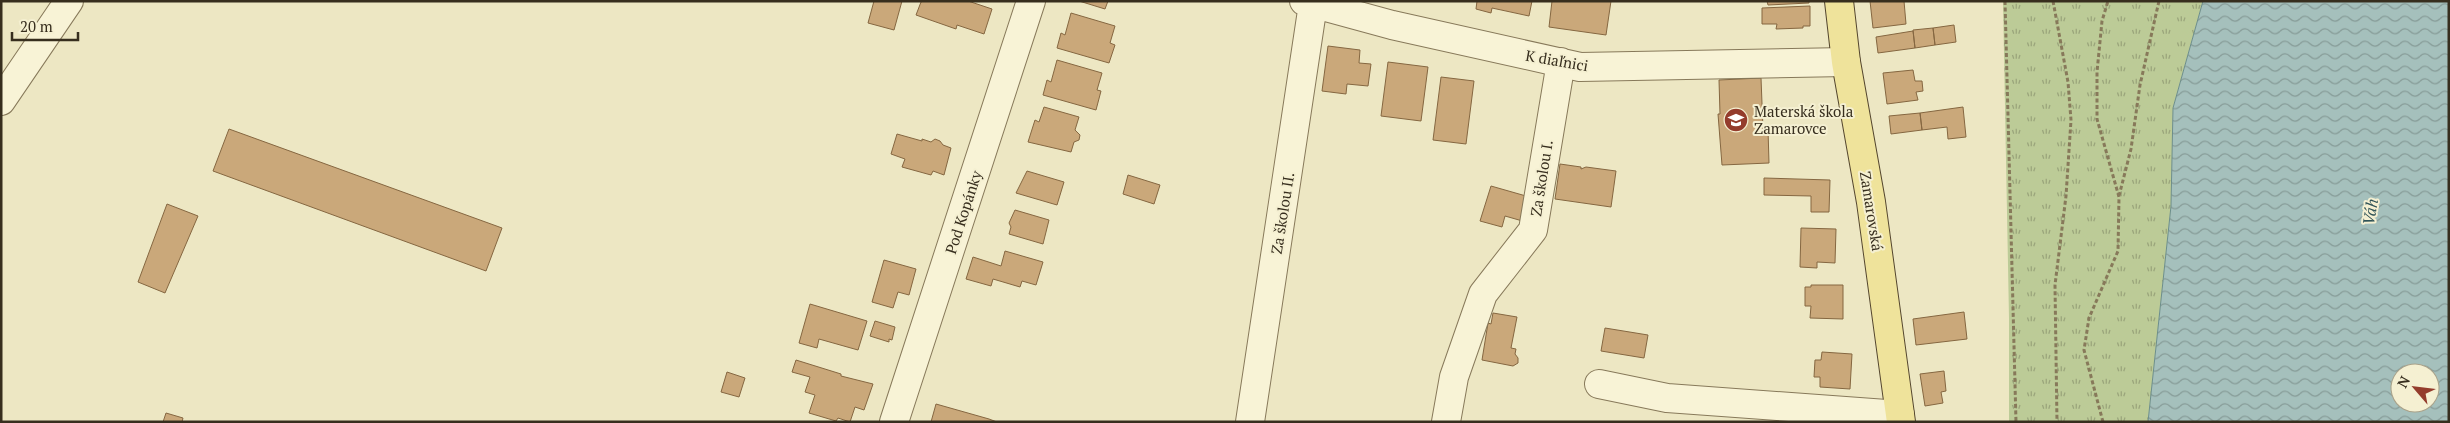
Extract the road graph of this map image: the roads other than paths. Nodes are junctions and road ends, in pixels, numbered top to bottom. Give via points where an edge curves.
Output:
1 (68, 1) edge
2 (1031, 1) edge
3 (1839, 1) edge
4 (1309, 2) edge
5 (1561, 62) junction
6 (1846, 62) junction
7 (1, 101) edge
8 (1599, 384) dead end
9 (1901, 418) edge
10 (894, 422) edge
11 (1250, 422) edge
12 (1446, 422) edge

1 - 7 street
2 - 10 street, Pod Kopánky
3 - 6 main road, Zamarovská
4 - 5 street, K diaľnici via 1392,25
4 - 11 street, Za školou II.
5 - 6 street, K diaľnici via 1580,67
5 - 12 street, Za školou I. via 1533,230 1483,294 1454,377
6 - 9 main road, Zamarovská via 1871,202
8 - 9 street via 1667,398

